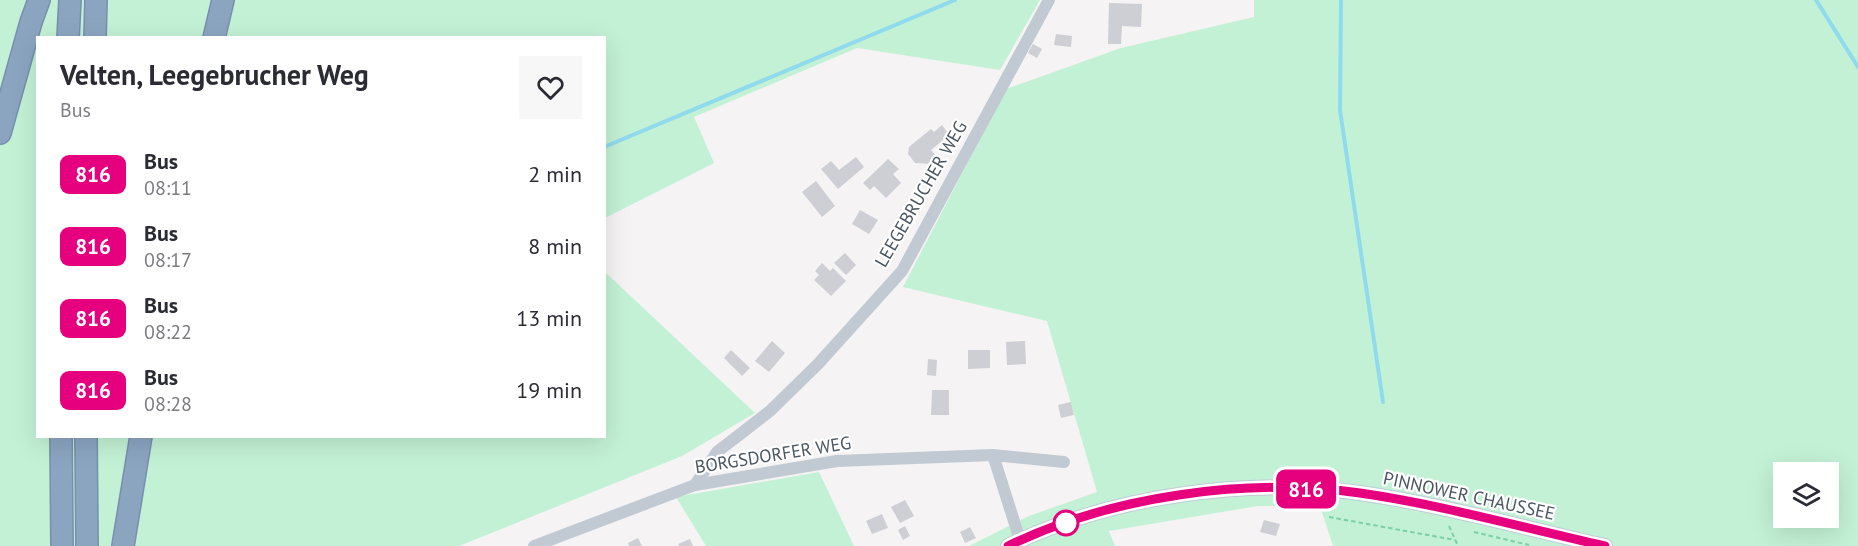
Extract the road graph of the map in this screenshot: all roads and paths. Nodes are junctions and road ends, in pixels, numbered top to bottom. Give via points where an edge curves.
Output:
1 (39, 0) edge
2 (70, 0) edge
3 (96, 0) edge
4 (223, 0) edge
5 (1048, 0) edge
6 (68, 36) edge
7 (95, 36) edge
8 (214, 36) edge
9 (0, 133) edge
10 (61, 438) edge
11 (86, 438) edge
12 (141, 438) edge
13 (993, 455) junction
14 (1064, 462) dead end
15 (695, 484) junction
16 (1329, 517) dead end
17 (1454, 523) dead end
18 (1471, 530) dead end
19 (1455, 540) junction
20 (1014, 543) edge
21 (62, 546) edge
22 (87, 546) edge
23 (123, 546) edge
24 (534, 546) edge
25 (1458, 546) edge
26 (1534, 546) edge
27 (1605, 546) edge

1 - 9 highway
2 - 6 highway
3 - 7 highway
4 - 8 highway
5 - 15 street, LEEGEBRUCHER WEG via 902,271 770,411 717,452
10 - 21 highway
11 - 22 highway
12 - 23 highway
13 - 14 street, BORGSDORFER WEG
13 - 15 street, BORGSDORFER WEG via 837,461
13 - 20 street
15 - 24 street, BORGSDORFER WEG
16 - 19 path
17 - 19 path via 1447,521
18 - 26 path
19 - 25 path
20 - 27 main road, PINNOWER CHAUSSEE via 1083,517 1136,504 1202,492 1286,488 1393,498

